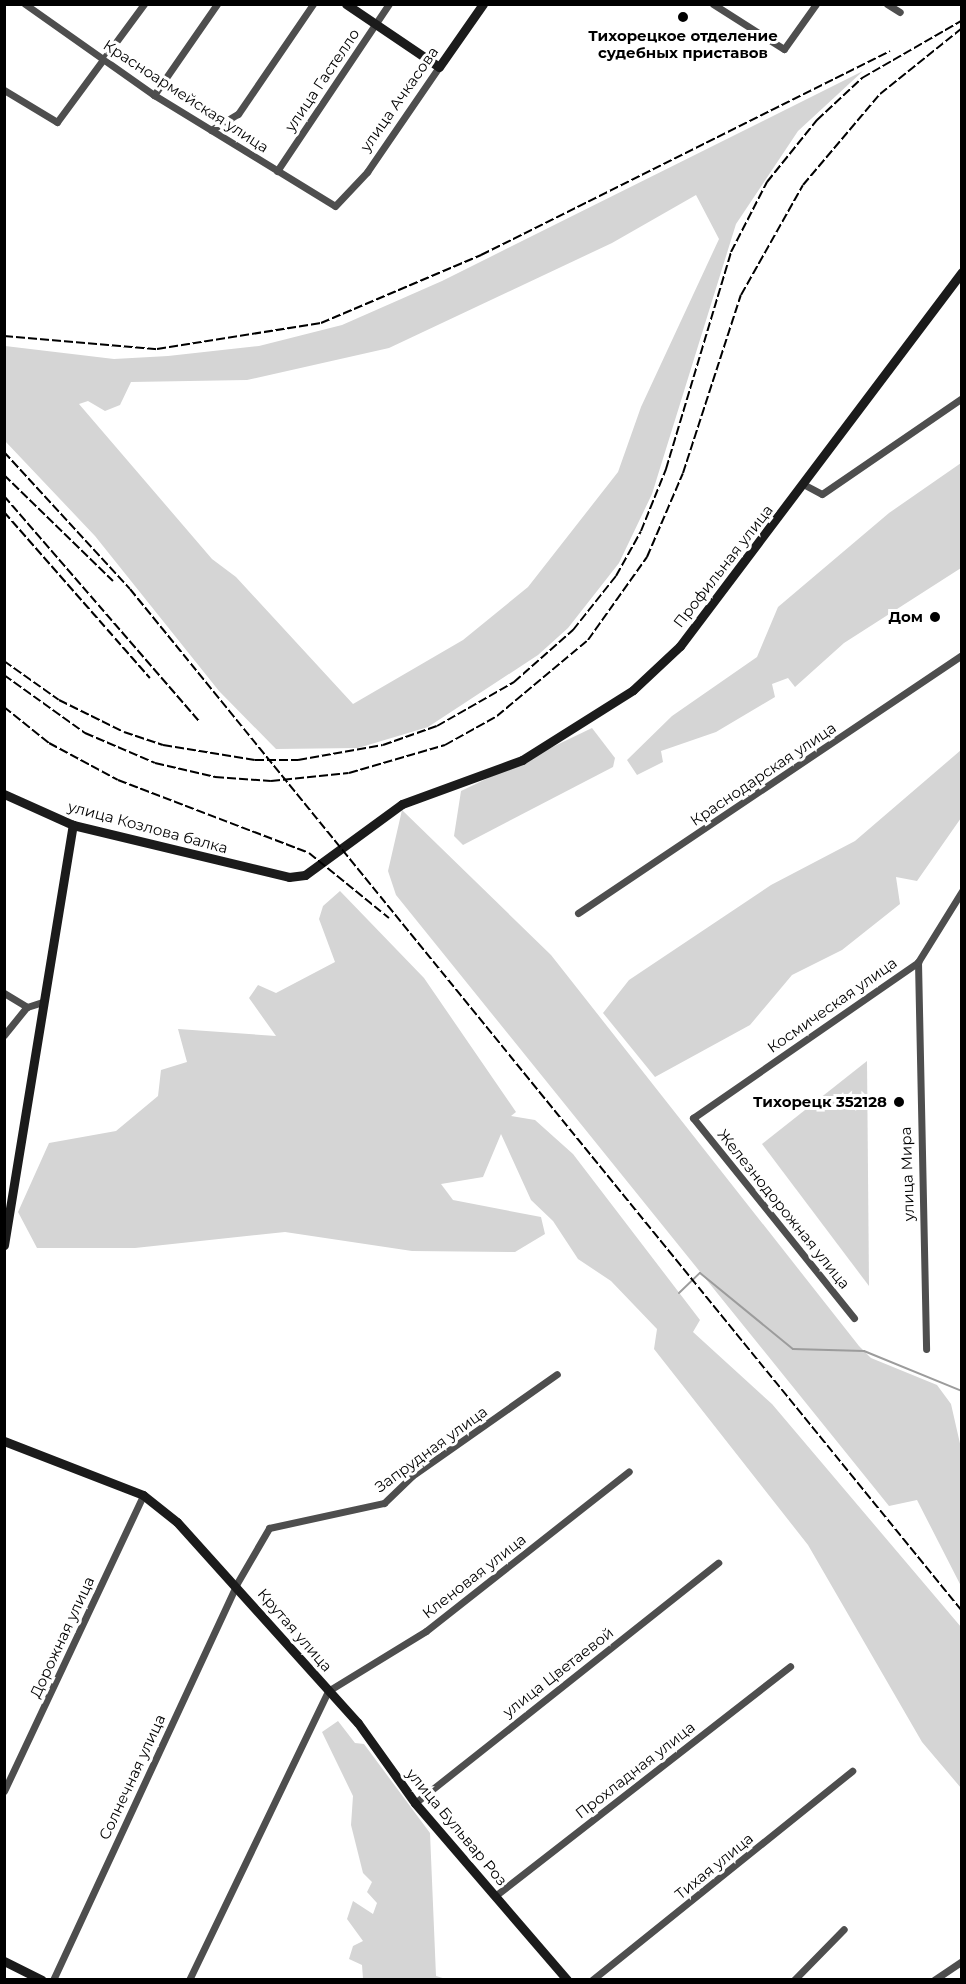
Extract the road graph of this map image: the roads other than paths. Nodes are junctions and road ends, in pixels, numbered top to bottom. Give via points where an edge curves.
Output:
1 (144, 4) edge
2 (217, 4) edge
3 (313, 4) edge
4 (346, 4) edge
5 (389, 4) edge
6 (483, 4) edge
7 (712, 4) edge
8 (816, 4) edge
9 (887, 4) edge
10 (29, 5) edge
11 (900, 12) dead end
12 (376, 24) junction
13 (105, 60) junction
14 (439, 67) junction
15 (4, 90) edge
16 (154, 95) junction
17 (211, 130) junction
18 (277, 171) junction
19 (335, 206) joint
20 (962, 272) edge
21 (962, 398) edge
22 (803, 484) junction
23 (962, 655) edge
24 (4, 794) edge
25 (74, 825) junction
26 (288, 877) joint
27 (962, 891) edge
28 (578, 913) dead end
29 (918, 962) junction
30 (4, 993) edge
31 (42, 1002) junction
32 (27, 1007) junction
33 (4, 1035) edge
34 (693, 1118) joint
35 (4, 1245) edge
36 (854, 1317) dead end
37 (926, 1349) dead end
38 (557, 1374) dead end
39 (4, 1441) edge
40 (629, 1471) dead end
41 (143, 1495) junction
42 (718, 1563) dead end
43 (236, 1585) junction
44 (790, 1666) dead end
45 (328, 1691) junction
46 (852, 1771) dead end
47 (4, 1791) edge
48 (415, 1803) junction
49 (495, 1896) junction
50 (844, 1929) dead end
51 (4, 1961) edge
52 (962, 1961) edge
53 (42, 1980) edge
54 (53, 1980) edge
55 (189, 1980) edge
56 (567, 1980) edge
57 (592, 1980) edge
58 (794, 1980) edge
59 (934, 1980) edge

1 - 13 street
2 - 16 street
3 - 17 street via 238,114
4 - 12 street
5 - 12 street, улица Гастелло
6 - 14 street, улица Ачкасова
7 - 8 street via 784,49
9 - 11 street
10 - 13 street, Красноармейская улица
12 - 14 street
12 - 18 street, улица Гастелло
13 - 15 street via 57,122
13 - 16 street, Красноармейская улица
14 - 19 street, улица Ачкасова via 367,172
16 - 17 street, Красноармейская улица
17 - 18 street, Красноармейская улица
18 - 19 street, Красноармейская улица
20 - 22 street, Профильная улица
21 - 22 street via 822,494
22 - 26 street, Профильная улица via 722,596 633,690 522,760 402,804 305,875
23 - 28 street, Краснодарская улица
24 - 25 street, улица Козлова балка
25 - 26 street, улица Козлова балка
25 - 31 street
27 - 29 street, Космическая улица
29 - 34 street, Космическая улица
29 - 37 street, улица Мира
30 - 32 street
31 - 32 street
31 - 35 street
32 - 33 street
34 - 36 street, Железнодорожная улица
38 - 43 street, Запрудная улица via 412,1476 384,1503 269,1528
39 - 41 street, Крутая улица
40 - 45 street, Кленовая улица via 426,1631
41 - 43 street, Крутая улица
41 - 47 street, Дорожная улица
42 - 48 street, улица Цветаевой
43 - 45 street, Крутая улица
43 - 54 street, Солнечная улица
44 - 49 street, Прохладная улица
45 - 48 street, улица Бульвар Роз via 358,1723
45 - 55 street, Крутая улица
46 - 57 street, Тихая улица
48 - 49 street, улица Бульвар Роз
49 - 56 street, улица Бульвар Роз
50 - 58 street
51 - 53 street
52 - 59 street

